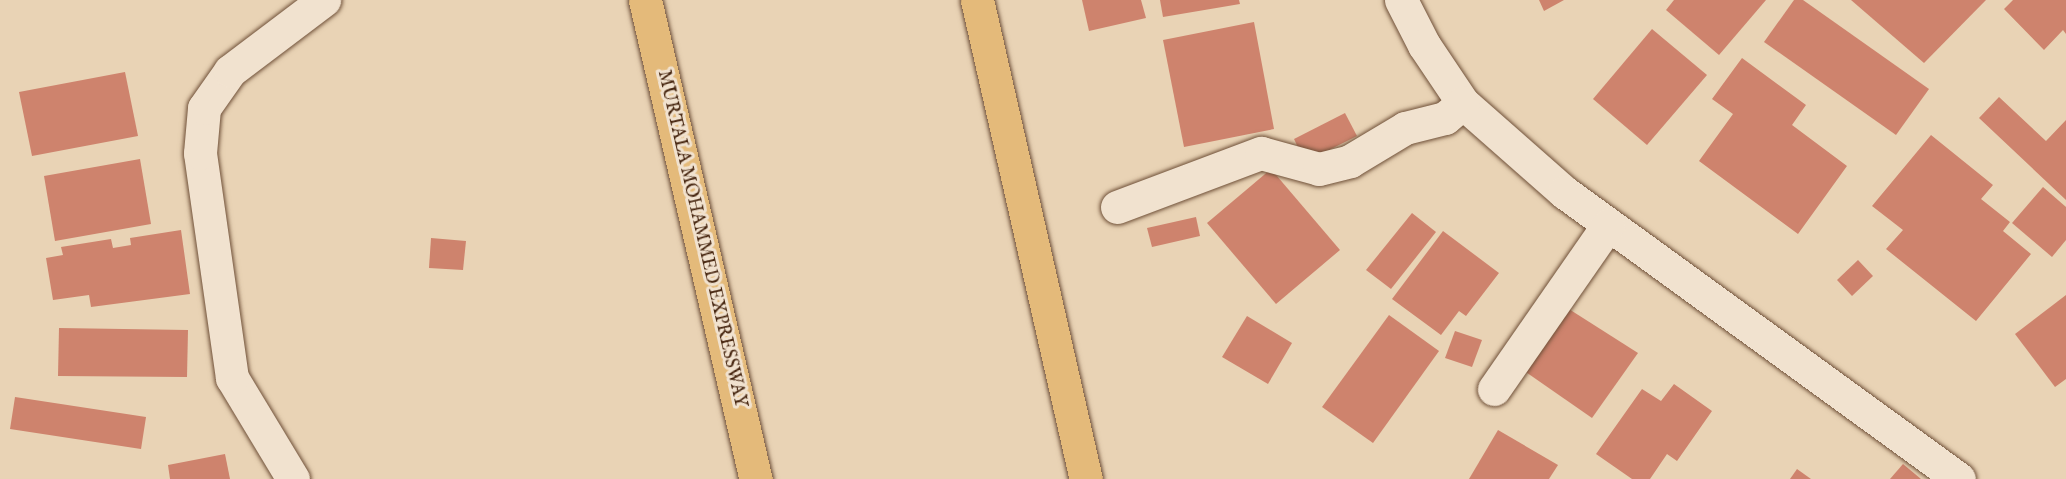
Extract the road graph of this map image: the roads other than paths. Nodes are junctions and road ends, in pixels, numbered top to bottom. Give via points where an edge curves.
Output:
1 (324, 0) edge
2 (645, 0) edge
3 (977, 0) edge
4 (1401, 0) edge
5 (1463, 103) junction
6 (1118, 207) dead end
7 (1608, 225) junction
8 (1494, 389) dead end
9 (293, 479) edge
10 (756, 479) edge
11 (1086, 479) edge
12 (1959, 479) edge

1 - 9 street via 230,71 204,108 200,153 232,378
2 - 10 main road, MURTALA MOHAMMED EXPRESSWAY
3 - 11 main road
4 - 5 street via 1424,45
5 - 6 street via 1445,118 1405,128 1350,161 1319,169 1261,153
5 - 7 street via 1564,192
7 - 8 street
7 - 12 street

